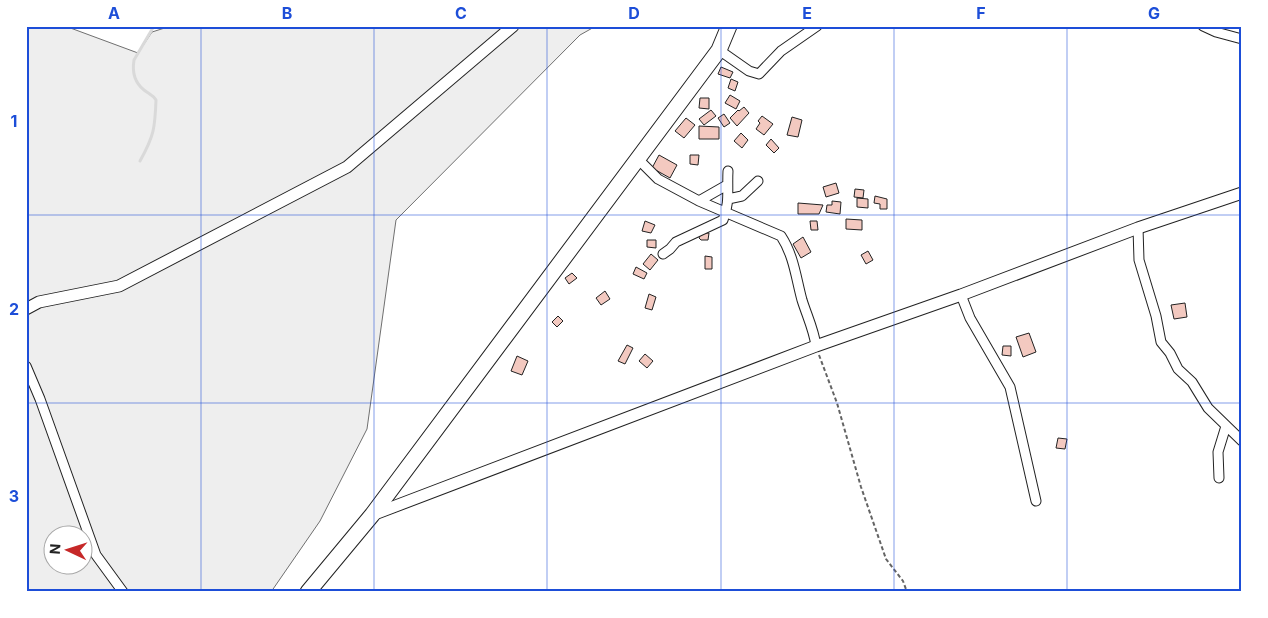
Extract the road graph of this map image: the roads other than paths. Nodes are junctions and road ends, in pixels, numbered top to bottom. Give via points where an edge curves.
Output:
1 (513, 26) edge
2 (729, 26) edge
3 (736, 26) edge
4 (818, 26) edge
5 (1203, 26) edge
6 (1242, 39) edge
7 (718, 50) junction
8 (638, 159) junction
9 (728, 171) dead end
10 (758, 181) dead end
11 (728, 185) junction
12 (1242, 193) edge
13 (728, 199) junction
14 (699, 201) junction
15 (726, 212) junction
16 (1138, 228) junction
17 (662, 254) dead end
18 (961, 295) junction
19 (26, 309) edge
20 (816, 346) junction
21 (26, 366) edge
22 (1226, 426) junction
23 (1242, 441) edge
24 (1219, 478) dead end
25 (1036, 501) dead end
26 (372, 515) junction
27 (123, 592) edge
28 (308, 592) edge

1 - 19 street via 347,167 119,286 39,302
2 - 7 highway
3 - 7 street
4 - 7 street via 781,51 758,74 748,71
5 - 6 street
7 - 8 highway
8 - 14 street via 658,179
8 - 26 highway
9 - 11 street
10 - 13 street via 742,196
11 - 13 street
11 - 14 street
12 - 16 street
13 - 15 street
14 - 15 street
15 - 17 street via 722,220 676,242
15 - 20 street via 781,236 788,247
16 - 18 street
16 - 22 street via 1139,260 1161,342 1208,408
18 - 20 street
18 - 25 street via 970,318 1010,387
20 - 26 street
21 - 27 street via 96,555
22 - 23 street
22 - 24 street via 1218,452
26 - 28 highway

